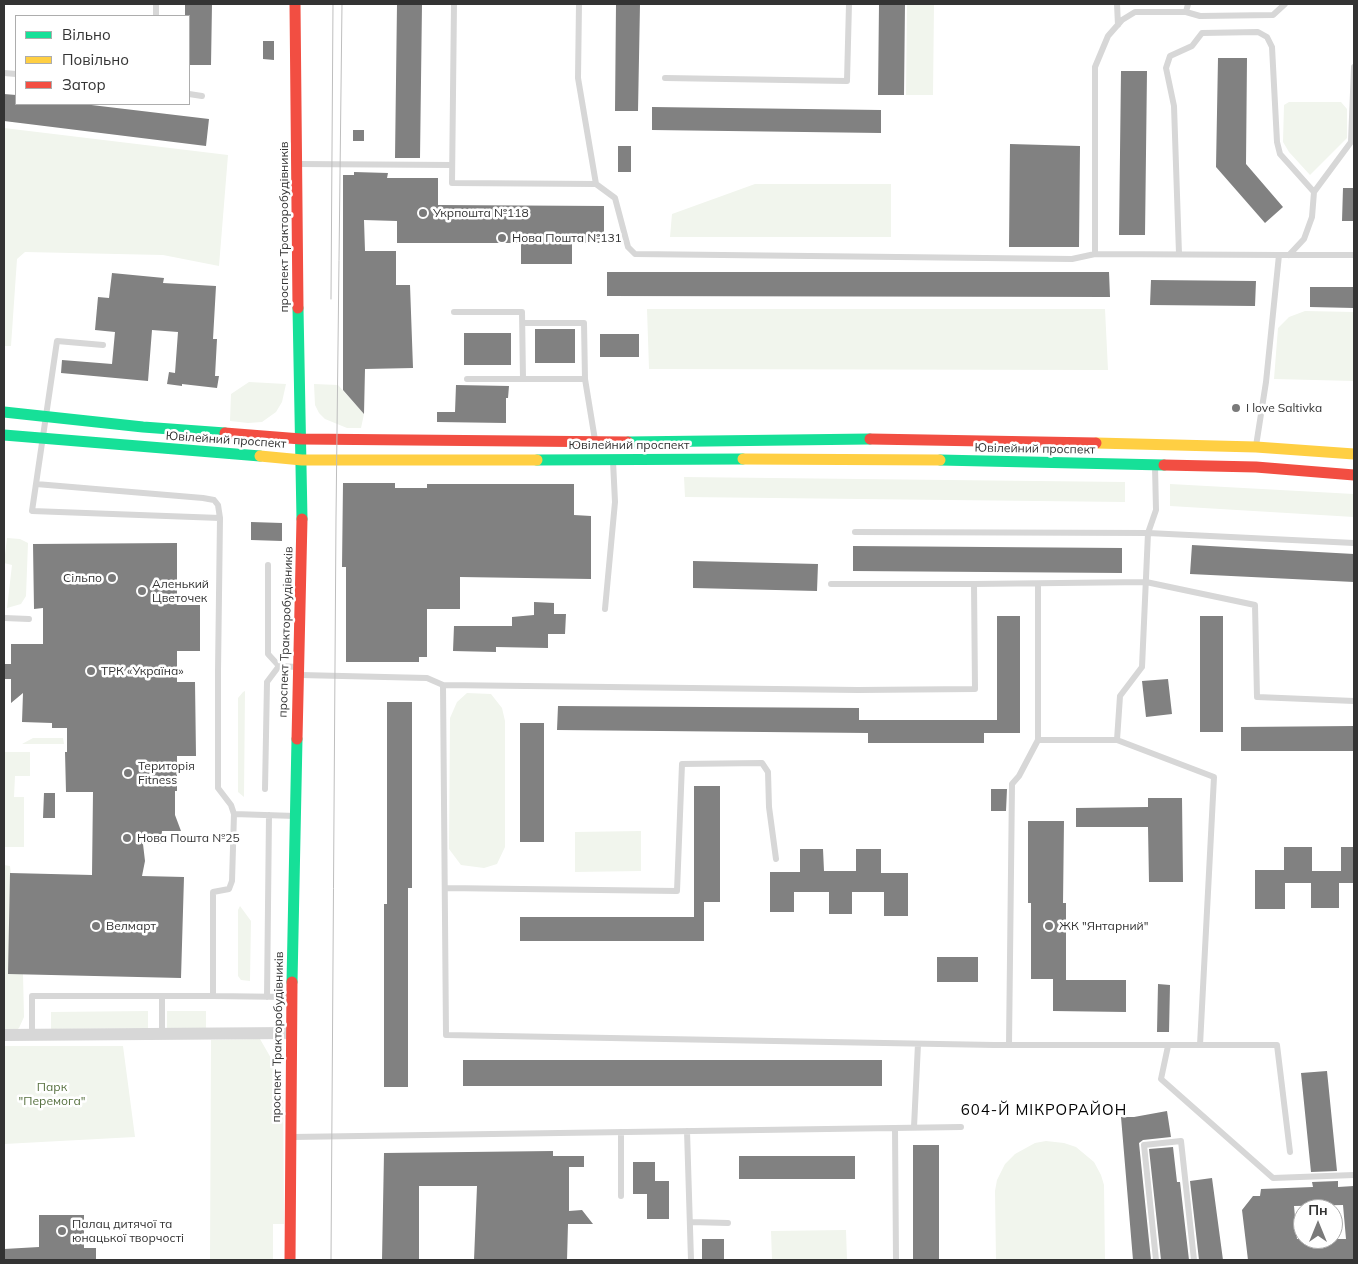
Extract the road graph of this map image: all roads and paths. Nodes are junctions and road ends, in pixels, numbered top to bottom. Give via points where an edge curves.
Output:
1 (295, 4) edge
2 (454, 4) edge
3 (579, 4) edge
4 (849, 4) edge
5 (1117, 4) edge
6 (1188, 4) edge
7 (1285, 4) edge
8 (1186, 12) junction
9 (1118, 25) junction
10 (1354, 67) edge
11 (665, 78) dead end
12 (190, 94) edge
13 (202, 96) dead end
14 (297, 164) junction
15 (452, 165) junction
16 (596, 184) junction
17 (1314, 192) junction
18 (1095, 254) junction
19 (1179, 254) junction
20 (1279, 255) junction
21 (1289, 255) junction
22 (1354, 255) edge
23 (454, 312) dead end
24 (522, 323) junction
25 (103, 345) dead end
26 (468, 379) dead end
27 (523, 379) junction
28 (585, 380) junction
29 (4, 412) edge
30 (47, 417) junction
31 (4, 435) edge
32 (43, 440) junction
33 (301, 440) junction
34 (595, 442) junction
35 (1062, 443) junction
36 (1256, 447) junction
37 (613, 450) junction
38 (1354, 454) edge
39 (302, 460) junction
40 (1062, 463) junction
41 (1155, 465) junction
42 (1256, 467) junction
43 (1354, 475) edge
44 (36, 484) junction
45 (220, 518) junction
46 (855, 532) dead end
47 (1148, 532) junction
48 (1354, 543) edge
49 (268, 565) dead end
50 (1146, 582) junction
51 (831, 584) dead end
52 (974, 584) junction
53 (1038, 584) junction
54 (605, 609) dead end
55 (4, 618) edge
56 (29, 619) dead end
57 (279, 666) junction
58 (298, 671) junction
59 (442, 685) junction
60 (1354, 701) edge
61 (1038, 740) junction
62 (1117, 740) junction
63 (265, 789) dead end
64 (234, 814) junction
65 (269, 815) junction
66 (296, 816) junction
67 (776, 859) dead end
68 (445, 888) junction
69 (162, 996) junction
70 (213, 996) junction
71 (267, 997) junction
72 (292, 997) junction
73 (291, 1033) junction
74 (32, 1034) junction
75 (162, 1034) junction
76 (4, 1035) edge
77 (918, 1044) junction
78 (1009, 1045) junction
79 (1200, 1045) junction
80 (1168, 1046) junction
81 (961, 1127) dead end
82 (895, 1128) junction
83 (914, 1128) junction
84 (687, 1131) junction
85 (622, 1132) junction
86 (291, 1137) junction
87 (1290, 1152) dead end
88 (1354, 1175) edge
89 (621, 1196) dead end
90 (691, 1222) junction
91 (728, 1222) dead end
92 (290, 1260) edge
93 (691, 1260) edge
94 (896, 1260) edge
95 (1156, 1260) edge
96 (1194, 1260) edge

1 - 14 main road, проспект Тракторобудівників
2 - 15 lane
3 - 16 lane via 578,78
4 - 11 lane via 847,80
5 - 9 lane
6 - 8 lane
7 - 8 lane via 1273,15 1200,16
8 - 9 lane via 1134,12
9 - 18 lane via 1108,36 1095,67
10 - 17 lane via 1351,142
12 - 13 lane
14 - 15 lane
14 - 33 main road, проспект Тракторобудівників
15 - 16 lane via 452,184
16 - 18 lane via 615,198 628,247 635,254 1072,259
17 - 19 lane via 1280,154 1272,47 1267,37 1258,32 1202,33 1192,46 1170,56 1166,68 1174,106
17 - 21 lane via 1312,217 1304,238
18 - 19 lane
19 - 20 lane
20 - 21 lane
20 - 36 lane
21 - 22 lane
23 - 24 lane via 522,312
24 - 27 lane
24 - 28 lane via 584,323
25 - 30 lane via 57,341
26 - 27 lane
27 - 28 lane
28 - 34 lane
29 - 30 main road, Ювілейний проспект
30 - 32 lane
30 - 33 main road, Ювілейний проспект
31 - 32 main road, Ювілейний проспект
32 - 39 main road, Ювілейний проспект
32 - 44 lane
33 - 34 main road, Ювілейний проспект
33 - 39 main road, проспект Тракторобудівників
34 - 37 main road, Ювілейний проспект
35 - 36 main road, Ювілейний проспект
35 - 37 main road, Ювілейний проспект via 910,439
35 - 40 main road
36 - 38 main road, Ювілейний проспект
36 - 42 main road
37 - 39 main road, Ювілейний проспект via 415,461
37 - 40 main road, Ювілейний проспект via 806,459
37 - 54 lane via 615,502
39 - 58 main road, проспект Тракторобудівників
40 - 41 main road, Ювілейний проспект
41 - 42 main road, Ювілейний проспект
41 - 47 lane via 1156,510
42 - 43 main road, Ювілейний проспект
44 - 45 lane via 214,500
44 - 45 lane via 32,510
45 - 64 lane via 217,783
46 - 47 lane
47 - 48 lane
47 - 50 lane
49 - 57 lane via 268,654
50 - 53 lane
50 - 60 lane via 1255,605 1257,697
50 - 62 lane via 1142,667 1120,696
51 - 52 lane
52 - 53 lane
52 - 59 lane via 975,689
53 - 61 lane
55 - 56 lane
57 - 58 lane
57 - 63 lane via 267,682
58 - 59 lane via 427,678
58 - 66 main road, проспект Тракторобудівників
59 - 68 lane
61 - 62 lane
61 - 78 lane via 1012,784
62 - 79 lane via 1214,777
64 - 65 lane
64 - 70 lane via 232,881 229,888 213,892
65 - 66 lane
65 - 71 lane
66 - 72 main road, проспект Тракторобудівників
67 - 68 lane via 768,772 762,763 682,764 677,892
68 - 77 lane via 446,1035
69 - 70 lane
69 - 74 lane via 32,996
69 - 75 lane
70 - 71 lane
71 - 72 lane
72 - 73 main road, проспект Тракторобудівників
73 - 75 street
73 - 86 main road, проспект Тракторобудівників
74 - 75 street
74 - 76 street
77 - 78 lane
77 - 83 lane
78 - 80 lane
79 - 80 lane
79 - 87 lane via 1276,1045
80 - 88 lane via 1161,1079 1273,1178
81 - 83 lane
82 - 83 lane
82 - 84 lane
82 - 94 lane
84 - 85 lane
84 - 90 lane
85 - 86 lane
85 - 89 lane
86 - 92 main road, проспект Тракторобудівників
90 - 91 lane
90 - 93 lane
95 - 96 lane via 1144,1144 1181,1141

